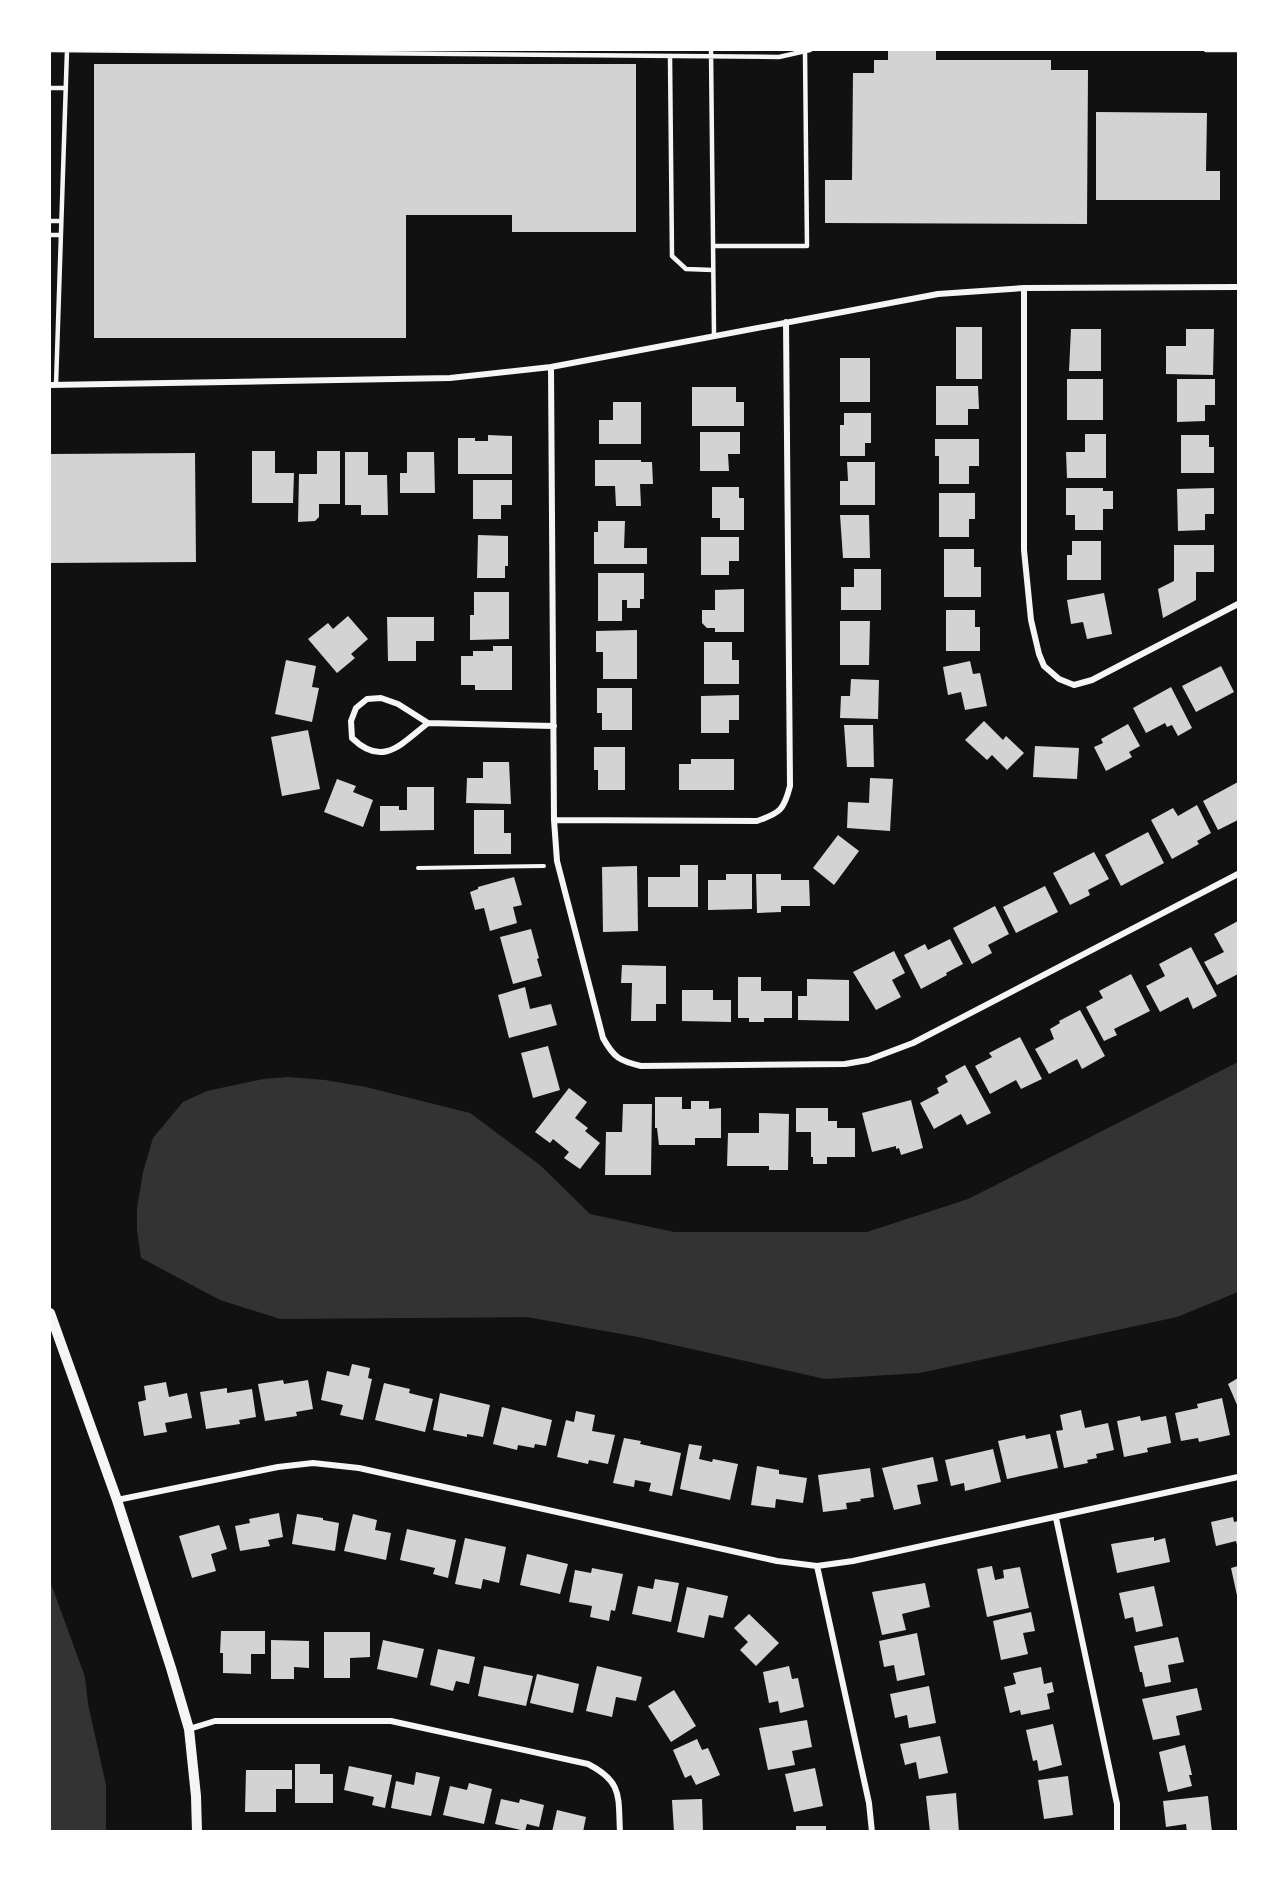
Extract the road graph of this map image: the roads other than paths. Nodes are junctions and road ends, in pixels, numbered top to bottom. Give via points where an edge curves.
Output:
1 (50, 50) edge
2 (67, 50) edge
3 (711, 50) edge
4 (807, 50) edge
5 (1206, 50) edge
6 (1239, 50) edge
7 (670, 56) junction
8 (711, 56) junction
9 (50, 88) edge
10 (66, 88) junction
11 (50, 221) edge
12 (61, 221) junction
13 (50, 235) edge
14 (61, 235) junction
15 (713, 246) junction
16 (713, 270) junction
17 (1239, 287) edge
18 (1024, 288) junction
19 (50, 319) edge
20 (58, 319) junction
21 (786, 322) junction
22 (714, 336) junction
23 (551, 367) junction
24 (53, 385) edge
25 (1239, 604) edge
26 (428, 723) junction
27 (554, 726) junction
28 (554, 819) junction
29 (1239, 874) edge
30 (50, 1317) edge
31 (1239, 1477) edge
32 (117, 1500) junction
33 (1056, 1518) junction
34 (817, 1566) junction
35 (189, 1729) junction
36 (197, 1832) edge
37 (621, 1832) edge
38 (872, 1832) edge
39 (1117, 1832) edge

1 - 2 lane
2 - 7 lane
2 - 10 lane
3 - 8 lane
4 - 8 lane via 779,57
4 - 15 lane via 807,246
5 - 6 lane
7 - 8 lane
7 - 16 lane via 672,256 686,269
8 - 15 lane
9 - 10 lane
10 - 12 lane
11 - 12 lane
12 - 14 lane
13 - 14 lane
14 - 20 lane
15 - 16 lane
16 - 22 lane
17 - 18 street
18 - 21 street via 938,294
18 - 25 street via 1024,550 1031,620 1044,666 1074,685 1092,680
19 - 20 lane
20 - 24 lane
21 - 22 street
21 - 28 street via 790,786 785,805 775,814 757,820
22 - 23 street
23 - 24 street via 450,378
23 - 27 street
26 - 26 street via 398,704 381,698 367,699 356,708 351,721 352,738 376,753 392,750
26 - 27 street
27 - 28 street
28 - 29 street via 557,861 603,1038 622,1061 641,1066 820,1065 868,1060 913,1043
30 - 32 street
31 - 33 street
32 - 34 street via 278,1467 313,1463 359,1467 777,1561
32 - 35 street
33 - 34 street
33 - 39 street via 1117,1804
34 - 38 street
35 - 36 street
35 - 37 street via 215,1721 391,1721 588,1764 613,1781

